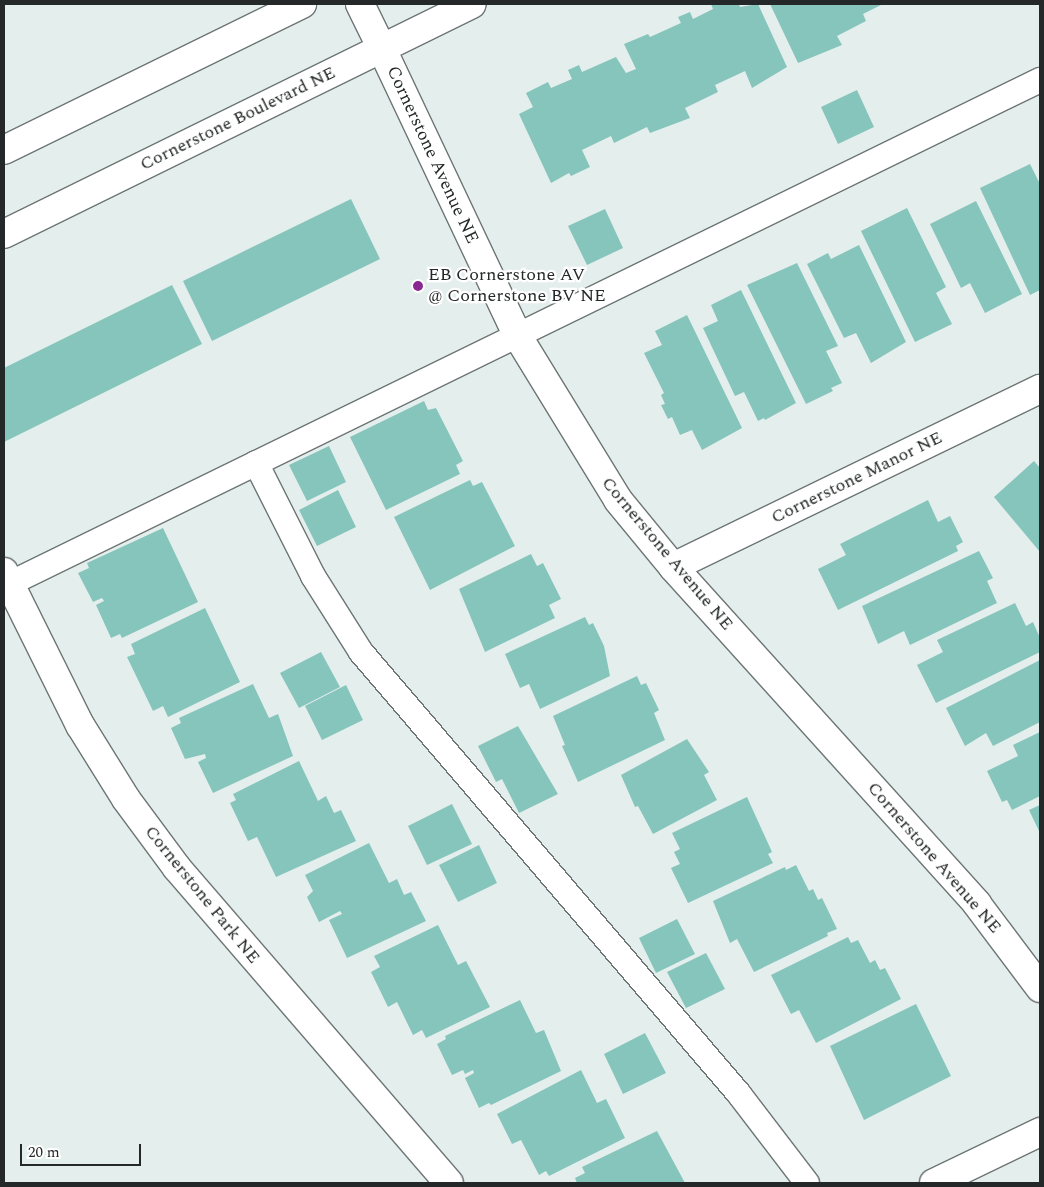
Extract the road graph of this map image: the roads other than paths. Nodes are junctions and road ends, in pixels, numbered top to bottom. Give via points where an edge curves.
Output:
1 (302, 4) edge
2 (360, 4) edge
3 (472, 4) edge
4 (382, 49) junction
5 (1040, 80) edge
6 (4, 150) edge
7 (4, 234) edge
8 (517, 335) junction
9 (1040, 389) edge
10 (256, 463) junction
11 (673, 567) junction
12 (6, 578) edge
13 (1040, 988) edge
14 (1040, 1132) edge
15 (449, 1183) edge
16 (807, 1183) edge
17 (934, 1183) edge

1 - 6 street
2 - 4 street, Cornerstone Avenue NE
3 - 4 street, Cornerstone Boulevard NE
4 - 7 street, Cornerstone Boulevard NE
4 - 8 street, Cornerstone Avenue NE
5 - 8 lane
8 - 10 lane
8 - 11 street, Cornerstone Avenue NE via 618,500
9 - 11 street, Cornerstone Manor NE
10 - 12 lane
10 - 16 lane via 314,576 361,652 739,1094
11 - 13 street, Cornerstone Avenue NE via 977,904
12 - 15 street, Cornerstone Park NE via 80,725 126,799 176,868
14 - 17 street

